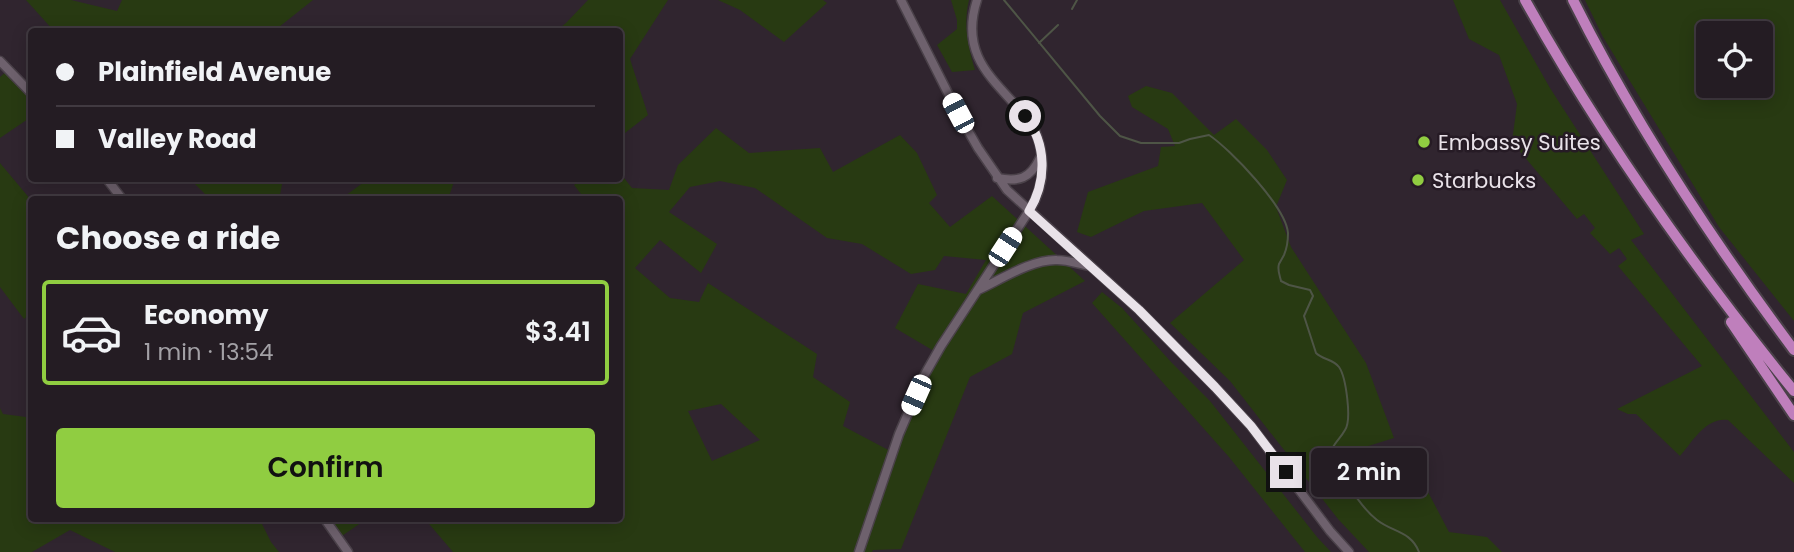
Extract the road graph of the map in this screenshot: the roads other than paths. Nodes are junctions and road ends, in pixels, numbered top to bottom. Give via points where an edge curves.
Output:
1 (901, 0) edge
2 (977, 0) edge
3 (1525, 0) edge
4 (1573, 0) edge
5 (0, 61) edge
6 (28, 90) edge
7 (1041, 155) junction
8 (997, 178) junction
9 (109, 182) edge
10 (120, 196) edge
11 (1029, 211) junction
12 (1092, 267) junction
13 (978, 290) junction
14 (1726, 304) junction
15 (1794, 351) edge
16 (1794, 391) edge
17 (1794, 415) edge
18 (327, 522) edge
19 (348, 552) edge
20 (859, 552) edge
21 (1349, 552) edge

1 - 8 main road
2 - 7 main road via 972,20 978,56 991,79 1033,126
3 - 14 highway via 1639,183
4 - 15 highway via 1671,173
5 - 6 main road
7 - 8 main road via 1036,168 1024,178
7 - 11 main road via 1041,187
8 - 11 main road
9 - 10 main road
11 - 12 main road
11 - 13 main road
12 - 13 main road via 1048,260
12 - 21 main road via 1251,426
13 - 20 main road via 925,374 899,434
14 - 16 highway
14 - 17 highway via 1731,323
18 - 19 main road

